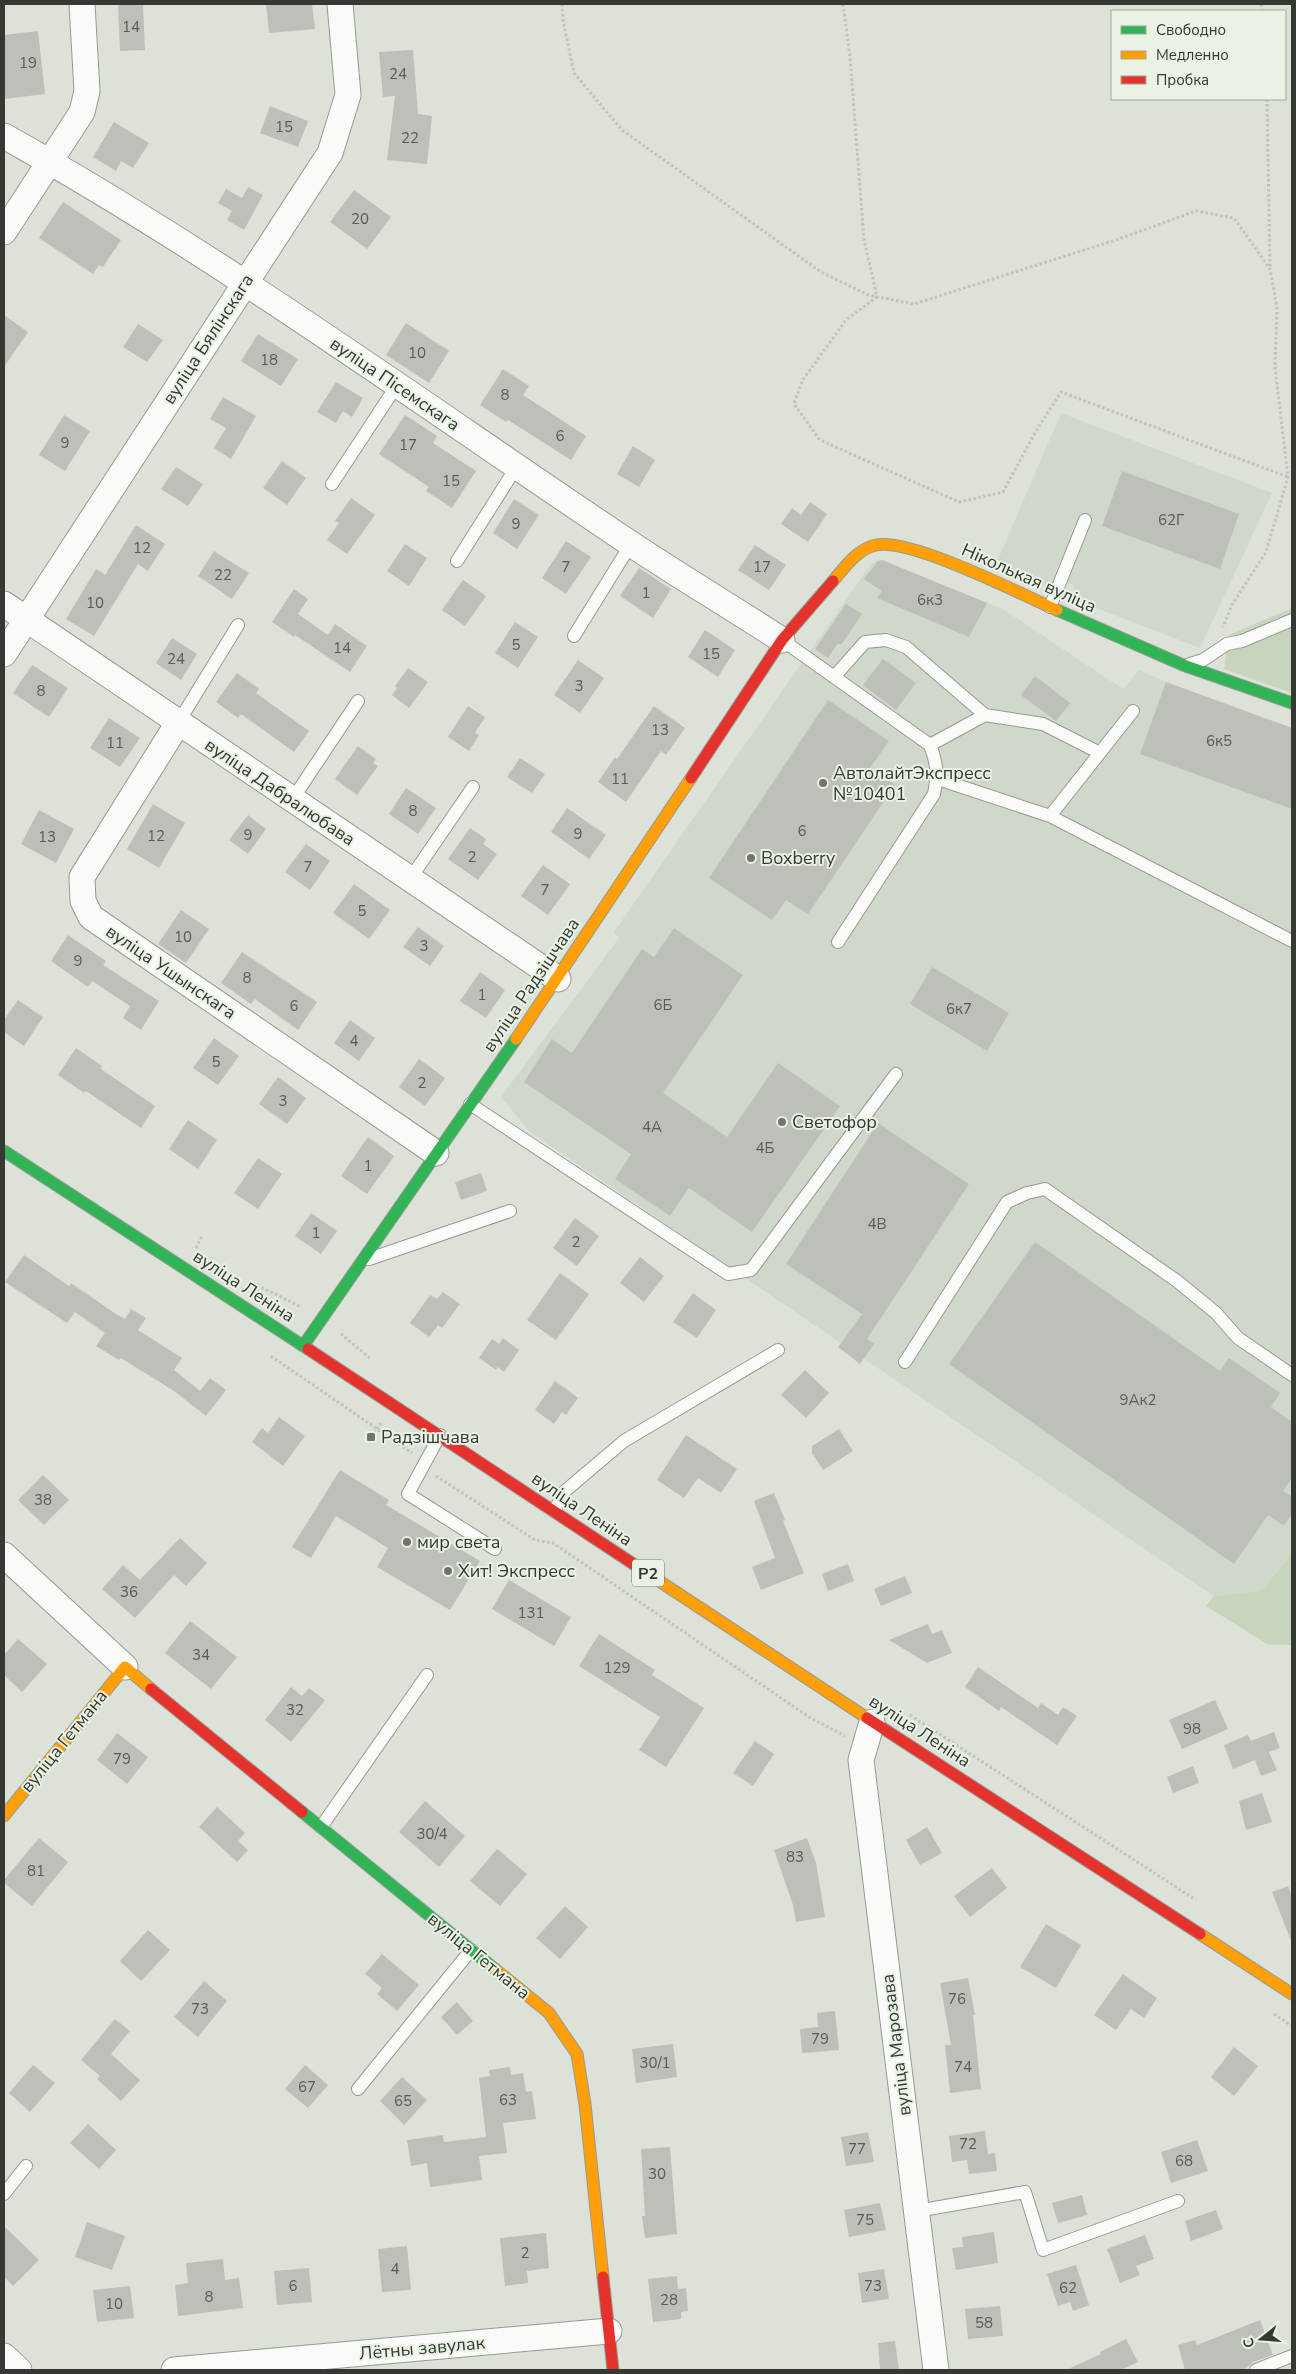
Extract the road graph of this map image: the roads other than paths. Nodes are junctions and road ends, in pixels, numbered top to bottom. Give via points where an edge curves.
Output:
1 (82, 4) edge
2 (340, 4) edge
3 (4, 136) edge
4 (50, 162) junction
5 (4, 232) edge
6 (245, 281) junction
7 (397, 385) junction
8 (517, 466) junction
9 (332, 484) dead end
10 (1085, 520) dead end
11 (631, 544) junction
12 (457, 561) dead end
13 (4, 604) edge
14 (1050, 606) junction
15 (1292, 620) edge
16 (26, 621) junction
17 (238, 625) dead end
18 (574, 636) dead end
19 (782, 640) junction
20 (4, 654) edge
21 (1183, 665) junction
22 (834, 677) junction
23 (358, 701) dead end
24 (1292, 703) edge
25 (1133, 711) dead end
26 (985, 715) junction
27 (178, 723) junction
28 (930, 745) junction
29 (1100, 753) junction
30 (938, 779) junction
31 (473, 788) dead end
32 (292, 800) junction
33 (1050, 816) junction
34 (410, 879) junction
35 (1292, 941) edge
36 (838, 942) dead end
37 (558, 979) junction
38 (896, 1074) dead end
39 (470, 1104) junction
40 (4, 1151) edge
41 (436, 1153) junction
42 (510, 1212) dead end
43 (362, 1261) junction
44 (303, 1346) junction
45 (778, 1350) dead end
46 (905, 1362) dead end
47 (1292, 1375) edge
48 (440, 1435) junction
49 (554, 1511) junction
50 (495, 1549) dead end
51 (4, 1555) edge
52 (125, 1667) junction
53 (427, 1675) dead end
54 (872, 1722) junction
55 (4, 1816) edge
56 (321, 1827) junction
57 (471, 1950) junction
58 (1292, 1994) edge
59 (358, 2089) dead end
60 (26, 2166) dead end
61 (4, 2194) edge
62 (1178, 2201) dead end
63 (917, 2211) junction
64 (609, 2331) junction
65 (4, 2356) edge
66 (1292, 2356) edge
67 (19, 2370) edge
68 (174, 2370) edge
69 (613, 2370) edge
70 (936, 2370) edge
71 (1256, 2370) edge

1 - 4 street via 87,91 82,112
2 - 6 street, вуліца Бялінскага via 348,95 330,153
3 - 4 street, вуліца Пісемскага
4 - 5 street
4 - 6 street, вуліца Пісемскага
6 - 7 street, вуліца Пісемскага
6 - 16 street, вуліца Бялінскага
7 - 8 street, вуліца Пісемскага
7 - 9 lane
8 - 11 street, вуліца Пісемскага
8 - 12 lane
10 - 14 lane
11 - 18 lane
11 - 19 street, вуліца Пісемскага
13 - 16 street, вуліца Дабралюбава
14 - 19 street, Ніколькая вуліца via 920,550 892,544 875,545 854,556
14 - 21 street, Ніколькая вуліца
15 - 21 lane via 1227,644 1203,660
16 - 20 street, вуліца Бялінскага
16 - 27 street, вуліца Дабралюбава
17 - 27 lane
19 - 22 lane
19 - 37 street, вуліца Радзішчава
21 - 24 street, Ніколькая вуліца
22 - 26 lane via 865,642 886,640 906,647
22 - 28 lane
23 - 32 lane
25 - 29 lane
26 - 28 lane
26 - 29 lane via 1043,724
27 - 32 street, вуліца Дабралюбава
27 - 41 street, вуліца Ушынскага via 82,877 83,901 91,917
28 - 30 lane
29 - 33 lane
30 - 33 lane
30 - 36 lane via 934,794
31 - 34 lane
32 - 34 street, вуліца Дабралюбава
33 - 35 lane
34 - 37 street, вуліца Дабралюбава
37 - 39 street, вуліца Радзішчава
38 - 39 lane via 751,1270 728,1274
39 - 41 street, вуліца Радзішчава
40 - 44 street, вуліца Леніна / Р2
41 - 43 street, вуліца Радзішчава
42 - 43 lane
43 - 44 street, вуліца Радзішчава
44 - 48 street, вуліца Леніна / Р2
45 - 49 lane via 624,1441 565,1491
46 - 47 lane via 1007,1202 1045,1189 1178,1281 1216,1313 1238,1338
48 - 49 street, вуліца Леніна / Р2
48 - 50 lane via 408,1494
49 - 54 street, вуліца Леніна / Р2
51 - 52 street, вуліца Гетмана
52 - 55 street, вуліца Гетмана
52 - 56 street, вуліца Гетмана
53 - 56 lane
54 - 58 street, вуліца Леніна / Р2
54 - 63 street, вуліца Марозава via 861,1760
56 - 57 street, вуліца Гетмана
57 - 59 lane
57 - 64 street, вуліца Гетмана via 549,2013 577,2054
60 - 61 lane
62 - 63 lane via 1043,2250 1025,2192
63 - 70 street, вуліца Марозава
64 - 68 street, Лётны завулак
64 - 69 street, вуліца Гетмана
65 - 67 street
66 - 71 lane

